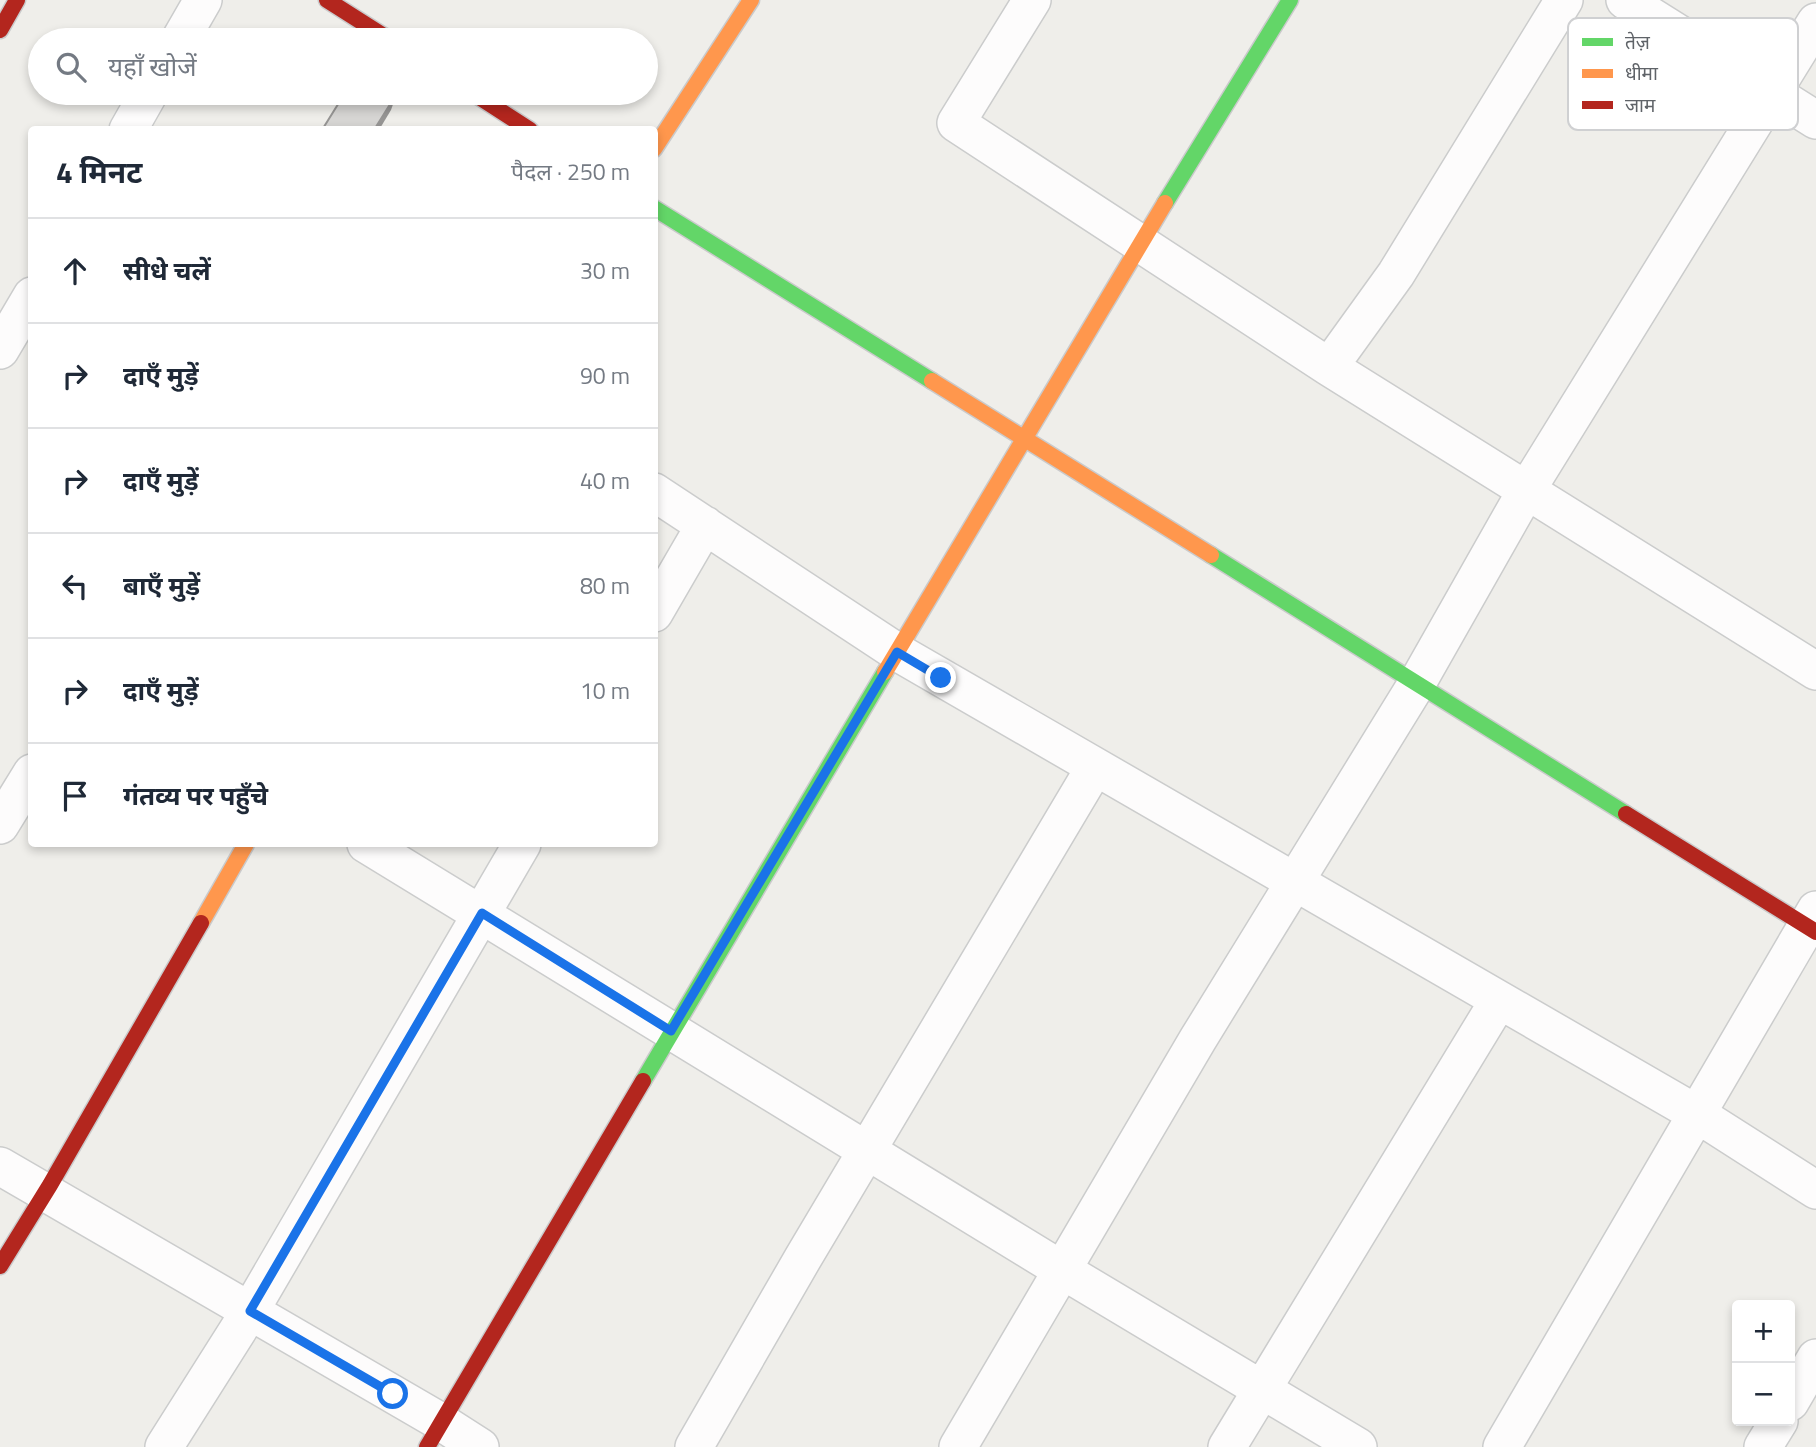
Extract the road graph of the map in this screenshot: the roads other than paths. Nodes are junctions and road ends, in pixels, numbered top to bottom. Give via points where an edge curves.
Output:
1 (17, 0) edge
2 (203, 0) edge
3 (327, 0) edge
4 (1032, 0) edge
5 (1290, 0) edge
6 (1564, 0) edge
7 (1625, 0) edge
8 (743, 3) edge
9 (1654, 18) edge
10 (1816, 22) edge
11 (187, 28) edge
12 (371, 28) edge
13 (0, 30) edge
14 (1798, 51) edge
15 (142, 105) edge
16 (491, 105) edge
17 (1798, 109) edge
18 (1816, 120) edge
19 (130, 126) edge
20 (524, 126) edge
21 (1749, 130) edge
22 (658, 142) edge
23 (658, 211) edge
24 (1141, 244) junction
25 (28, 303) edge
26 (0, 350) edge
27 (1329, 367) junction
28 (1025, 440) junction
29 (1526, 491) junction
30 (658, 495) edge
31 (705, 526) junction
32 (658, 606) edge
33 (897, 652) junction
34 (1816, 671) edge
35 (1416, 685) junction
36 (1095, 767) junction
37 (28, 780) edge
38 (0, 825) edge
39 (244, 847) edge
40 (371, 847) edge
41 (520, 847) edge
42 (1295, 883) junction
43 (482, 913) junction
44 (1813, 923) edge
45 (1499, 1000) junction
46 (671, 1031) junction
47 (1697, 1114) junction
48 (867, 1151) junction
49 (0, 1166) edge
50 (1816, 1190) edge
51 (45, 1194) junction
52 (0, 1266) edge
53 (1062, 1270) junction
54 (250, 1311) junction
55 (1816, 1358) edge
56 (1261, 1389) junction
57 (1795, 1394) edge
58 (1776, 1426) edge
59 (434, 1434) edge
60 (164, 1447) edge
61 (480, 1447) edge
62 (694, 1447) edge
63 (958, 1447) edge
64 (1227, 1447) edge
65 (1358, 1447) edge
66 (1502, 1447) edge
67 (1763, 1447) edge

1 - 13 street
2 - 11 street
3 - 12 street
4 - 24 street via 956,123
5 - 24 street
6 - 27 street via 1396,274
7 - 9 street
8 - 22 street
10 - 14 street
15 - 19 street
16 - 20 street
17 - 18 street
21 - 29 street
23 - 28 street
24 - 27 street
24 - 28 street
25 - 26 street
27 - 29 street
28 - 33 street
28 - 35 street
29 - 34 street
29 - 35 street
30 - 31 street
31 - 32 street
31 - 33 street
33 - 36 street
33 - 46 street
35 - 42 street
35 - 44 street
36 - 42 street
36 - 48 street
37 - 38 street
39 - 51 street
40 - 43 street
41 - 43 street
42 - 45 street
42 - 53 street
43 - 46 street
43 - 54 street
44 - 47 street
45 - 47 street
45 - 56 street
46 - 48 street
46 - 59 street
47 - 50 street
47 - 66 street
48 - 53 street
48 - 62 street
49 - 51 street
51 - 52 street
51 - 54 street
53 - 56 street
53 - 63 street
54 - 59 street
54 - 60 street
55 - 57 street
56 - 64 street
56 - 65 street
58 - 67 street
59 - 61 street

